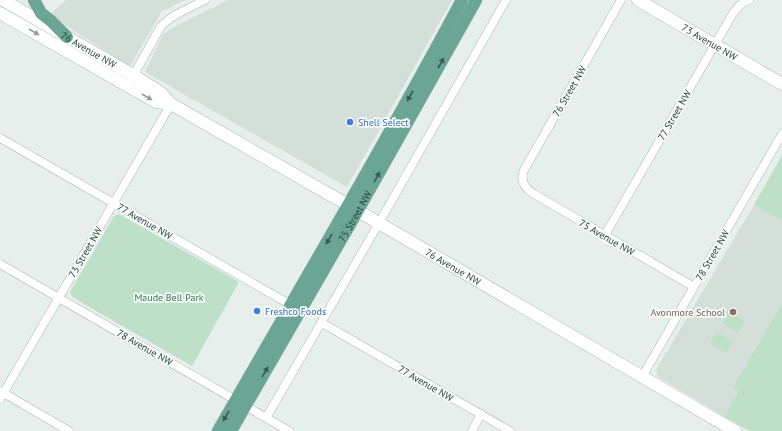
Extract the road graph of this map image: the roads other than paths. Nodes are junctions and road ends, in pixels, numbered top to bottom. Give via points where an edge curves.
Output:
1 (3, 0) edge
2 (34, 0) edge
3 (205, 0) edge
4 (462, 0) edge
5 (476, 0) edge
6 (506, 0) edge
7 (621, 0) edge
8 (638, 0) edge
9 (749, 0) edge
10 (0, 13) edge
11 (67, 37) junction
12 (714, 45) junction
13 (130, 80) junction
14 (782, 84) edge
15 (171, 104) junction
16 (782, 134) edge
17 (0, 138) edge
18 (523, 183) joint
19 (113, 203) junction
20 (353, 208) junction
21 (379, 223) junction
22 (605, 236) junction
23 (0, 264) edge
24 (694, 287) junction
25 (59, 298) junction
26 (291, 305) junction
27 (322, 323) junction
28 (642, 377) junction
29 (1, 394) edge
30 (240, 403) junction
31 (482, 414) junction
32 (266, 418) junction
33 (716, 426) edge
34 (70, 431) edge
35 (218, 431) edge
36 (231, 431) edge
37 (289, 431) edge
38 (472, 431) edge
39 (510, 431) edge
40 (735, 431) edge

1 - 11 street, 76 Avenue NW
2 - 11 main road via 41,13
3 - 13 street via 172,17 161,26
4 -> 20 main road, 75 Street NW
20 -> 5 main road, 75 Street NW
6 - 21 street
7 - 18 street, 76 Street NW via 524,170
8 - 12 street, 73 Avenue NW
9 - 12 street, 77 Street NW via 737,8
10 -> 13 street, 76 Avenue NW
11 - 13 street, 76 Avenue NW
12 - 14 street, 73 Avenue NW
12 - 22 street, 77 Street NW
13 - 15 street, 76 Avenue NW via 156,102
15 - 19 street, 73 Street NW
15 - 20 street, 76 Avenue NW
16 - 24 street, 78 Street NW
17 - 19 street, 77 Avenue NW
18 - 22 street, 75 Avenue NW via 530,191
19 - 25 street, 73 Street NW
19 - 26 street, 77 Avenue NW
20 - 21 street, 76 Avenue NW
20 -> 26 main road, 75 Street NW
30 -> 20 main road, 75 Street NW
21 - 27 street
21 - 28 street, 76 Avenue NW
22 - 24 street, 75 Avenue NW
23 - 25 street, 78 Avenue NW
24 - 28 street, 78 Street NW
25 - 29 street, 73 Street NW
25 - 30 street, 78 Avenue NW
26 - 30 main road, 75 Street NW
27 - 31 street, 77 Avenue NW
27 - 32 street
28 - 33 street, 76 Avenue NW
29 - 34 street
30 - 32 street, 78 Avenue NW
30 -> 35 main road, 75 Street NW
30 - 36 main road, 75 Street NW
31 - 38 street
31 - 39 street, 77 Avenue NW
32 - 37 street, 78 Avenue NW
33 - 40 street, 76 Avenue NW

